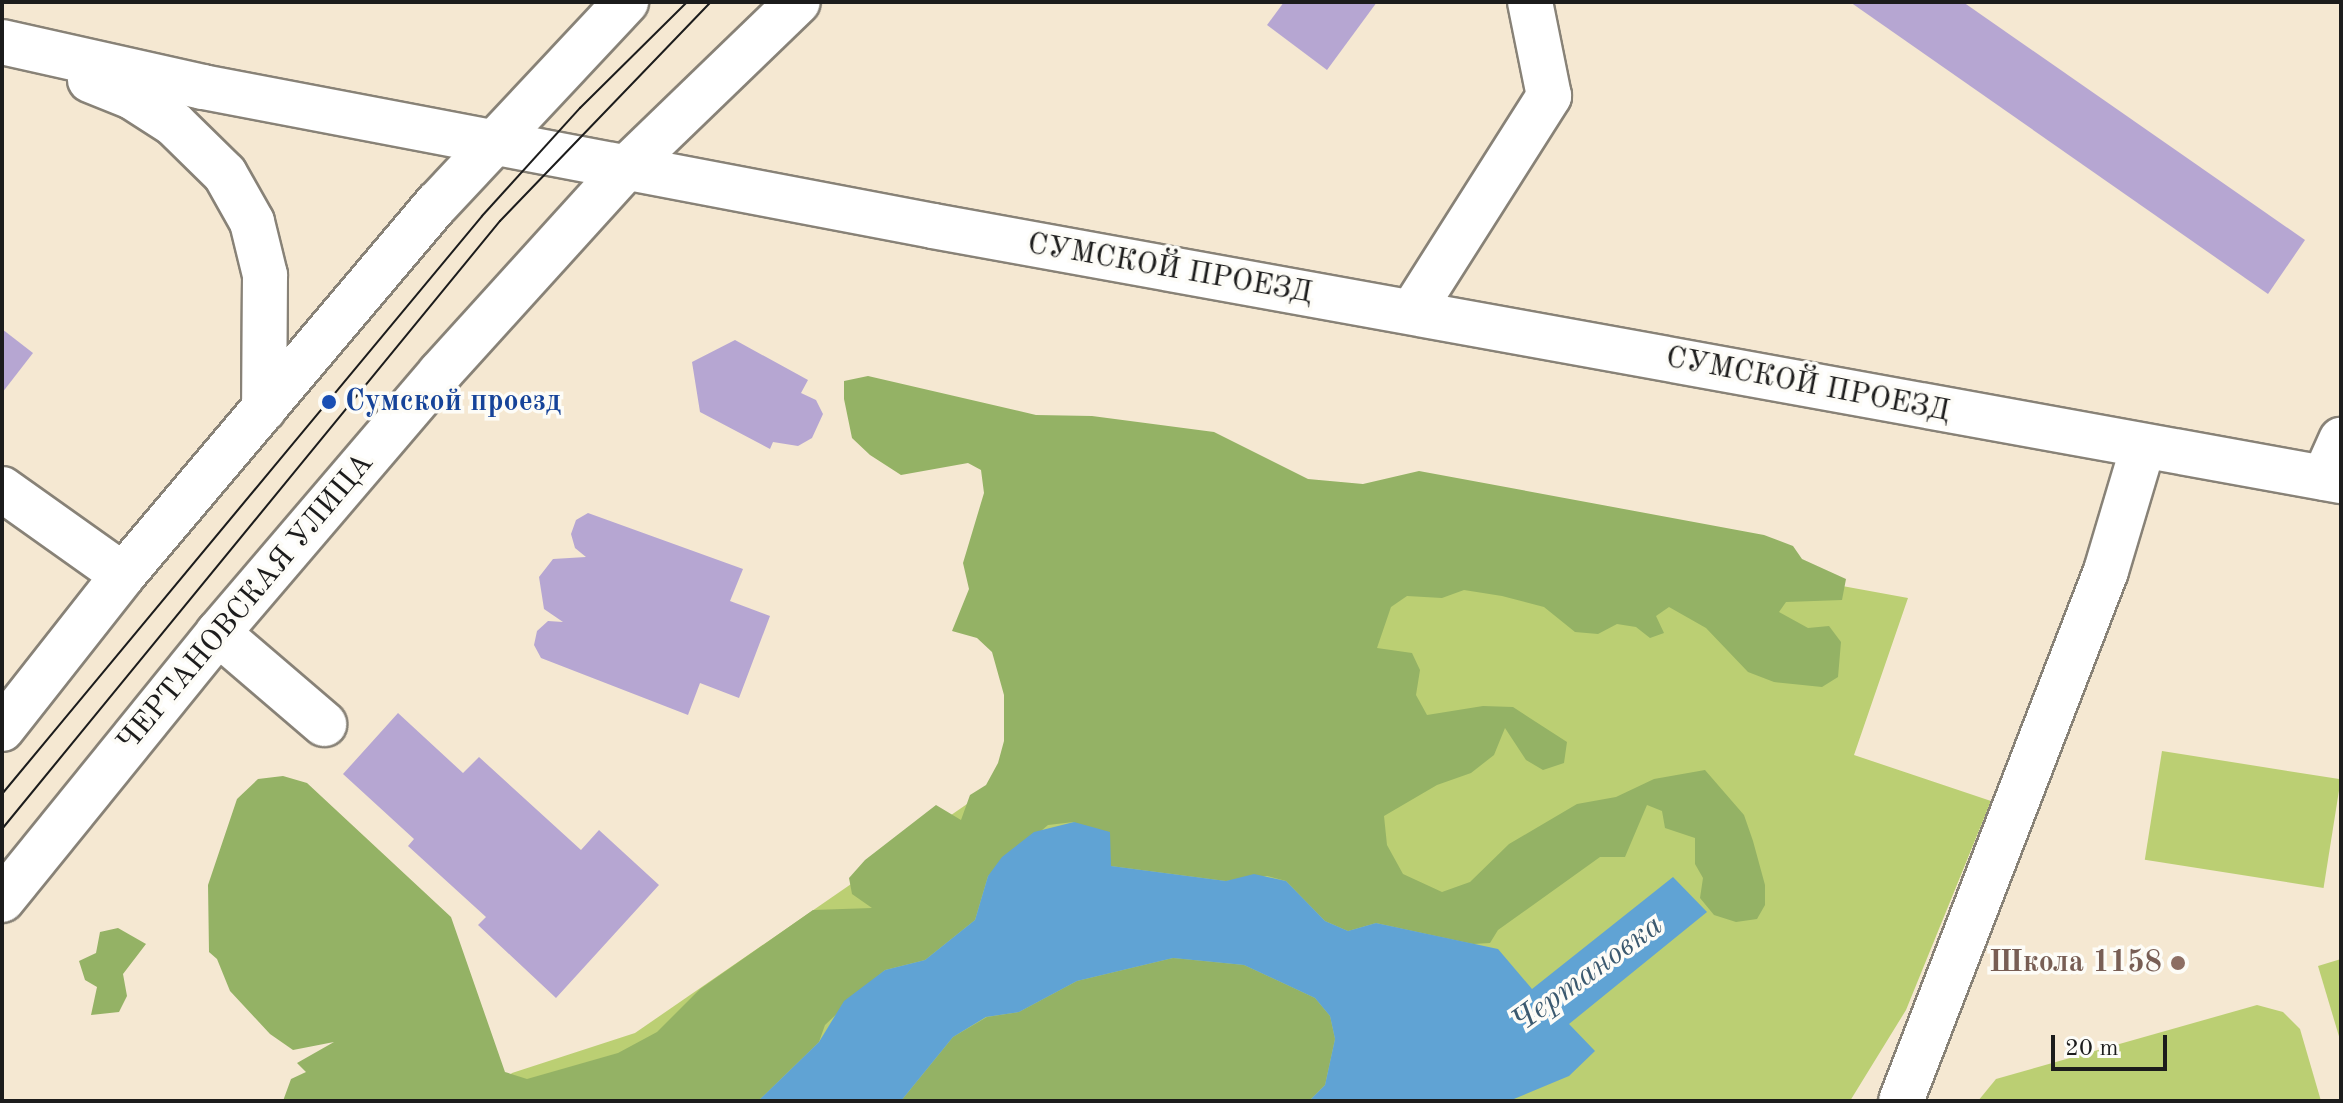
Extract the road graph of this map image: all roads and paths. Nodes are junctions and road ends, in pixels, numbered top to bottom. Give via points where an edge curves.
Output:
1 (626, 2) edge
2 (798, 2) edge
3 (1530, 2) edge
4 (2, 43) edge
5 (494, 140) junction
6 (628, 166) junction
7 (1412, 312) junction
8 (264, 409) junction
9 (2143, 447) junction
10 (2335, 467) edge
11 (2, 489) edge
12 (123, 575) junction
13 (218, 633) junction
14 (324, 724) dead end
15 (2, 729) edge
16 (7, 883) edge
17 (1901, 1101) edge

1 - 5 street
2 - 6 street, ЧЕРТАНОВСКАЯ УЛИЦА
3 - 7 street via 1549,96
4 - 5 street, СУМСКОЙ ПРОЕЗД via 203,87
4 - 8 street via 132,97 174,124 225,174 252,222 265,275
5 - 6 street, СУМСКОЙ ПРОЕЗД
5 - 8 street
6 - 7 street, СУМСКОЙ ПРОЕЗД
6 - 13 street, ЧЕРТАНОВСКАЯ УЛИЦА via 440,373
7 - 9 street, СУМСКОЙ ПРОЕЗД
8 - 12 street
9 - 10 street, СУМСКОЙ ПРОЕЗД
9 - 17 street via 2106,571
11 - 12 street
12 - 15 street
13 - 14 street
13 - 16 street, ЧЕРТАНОВСКАЯ УЛИЦА

